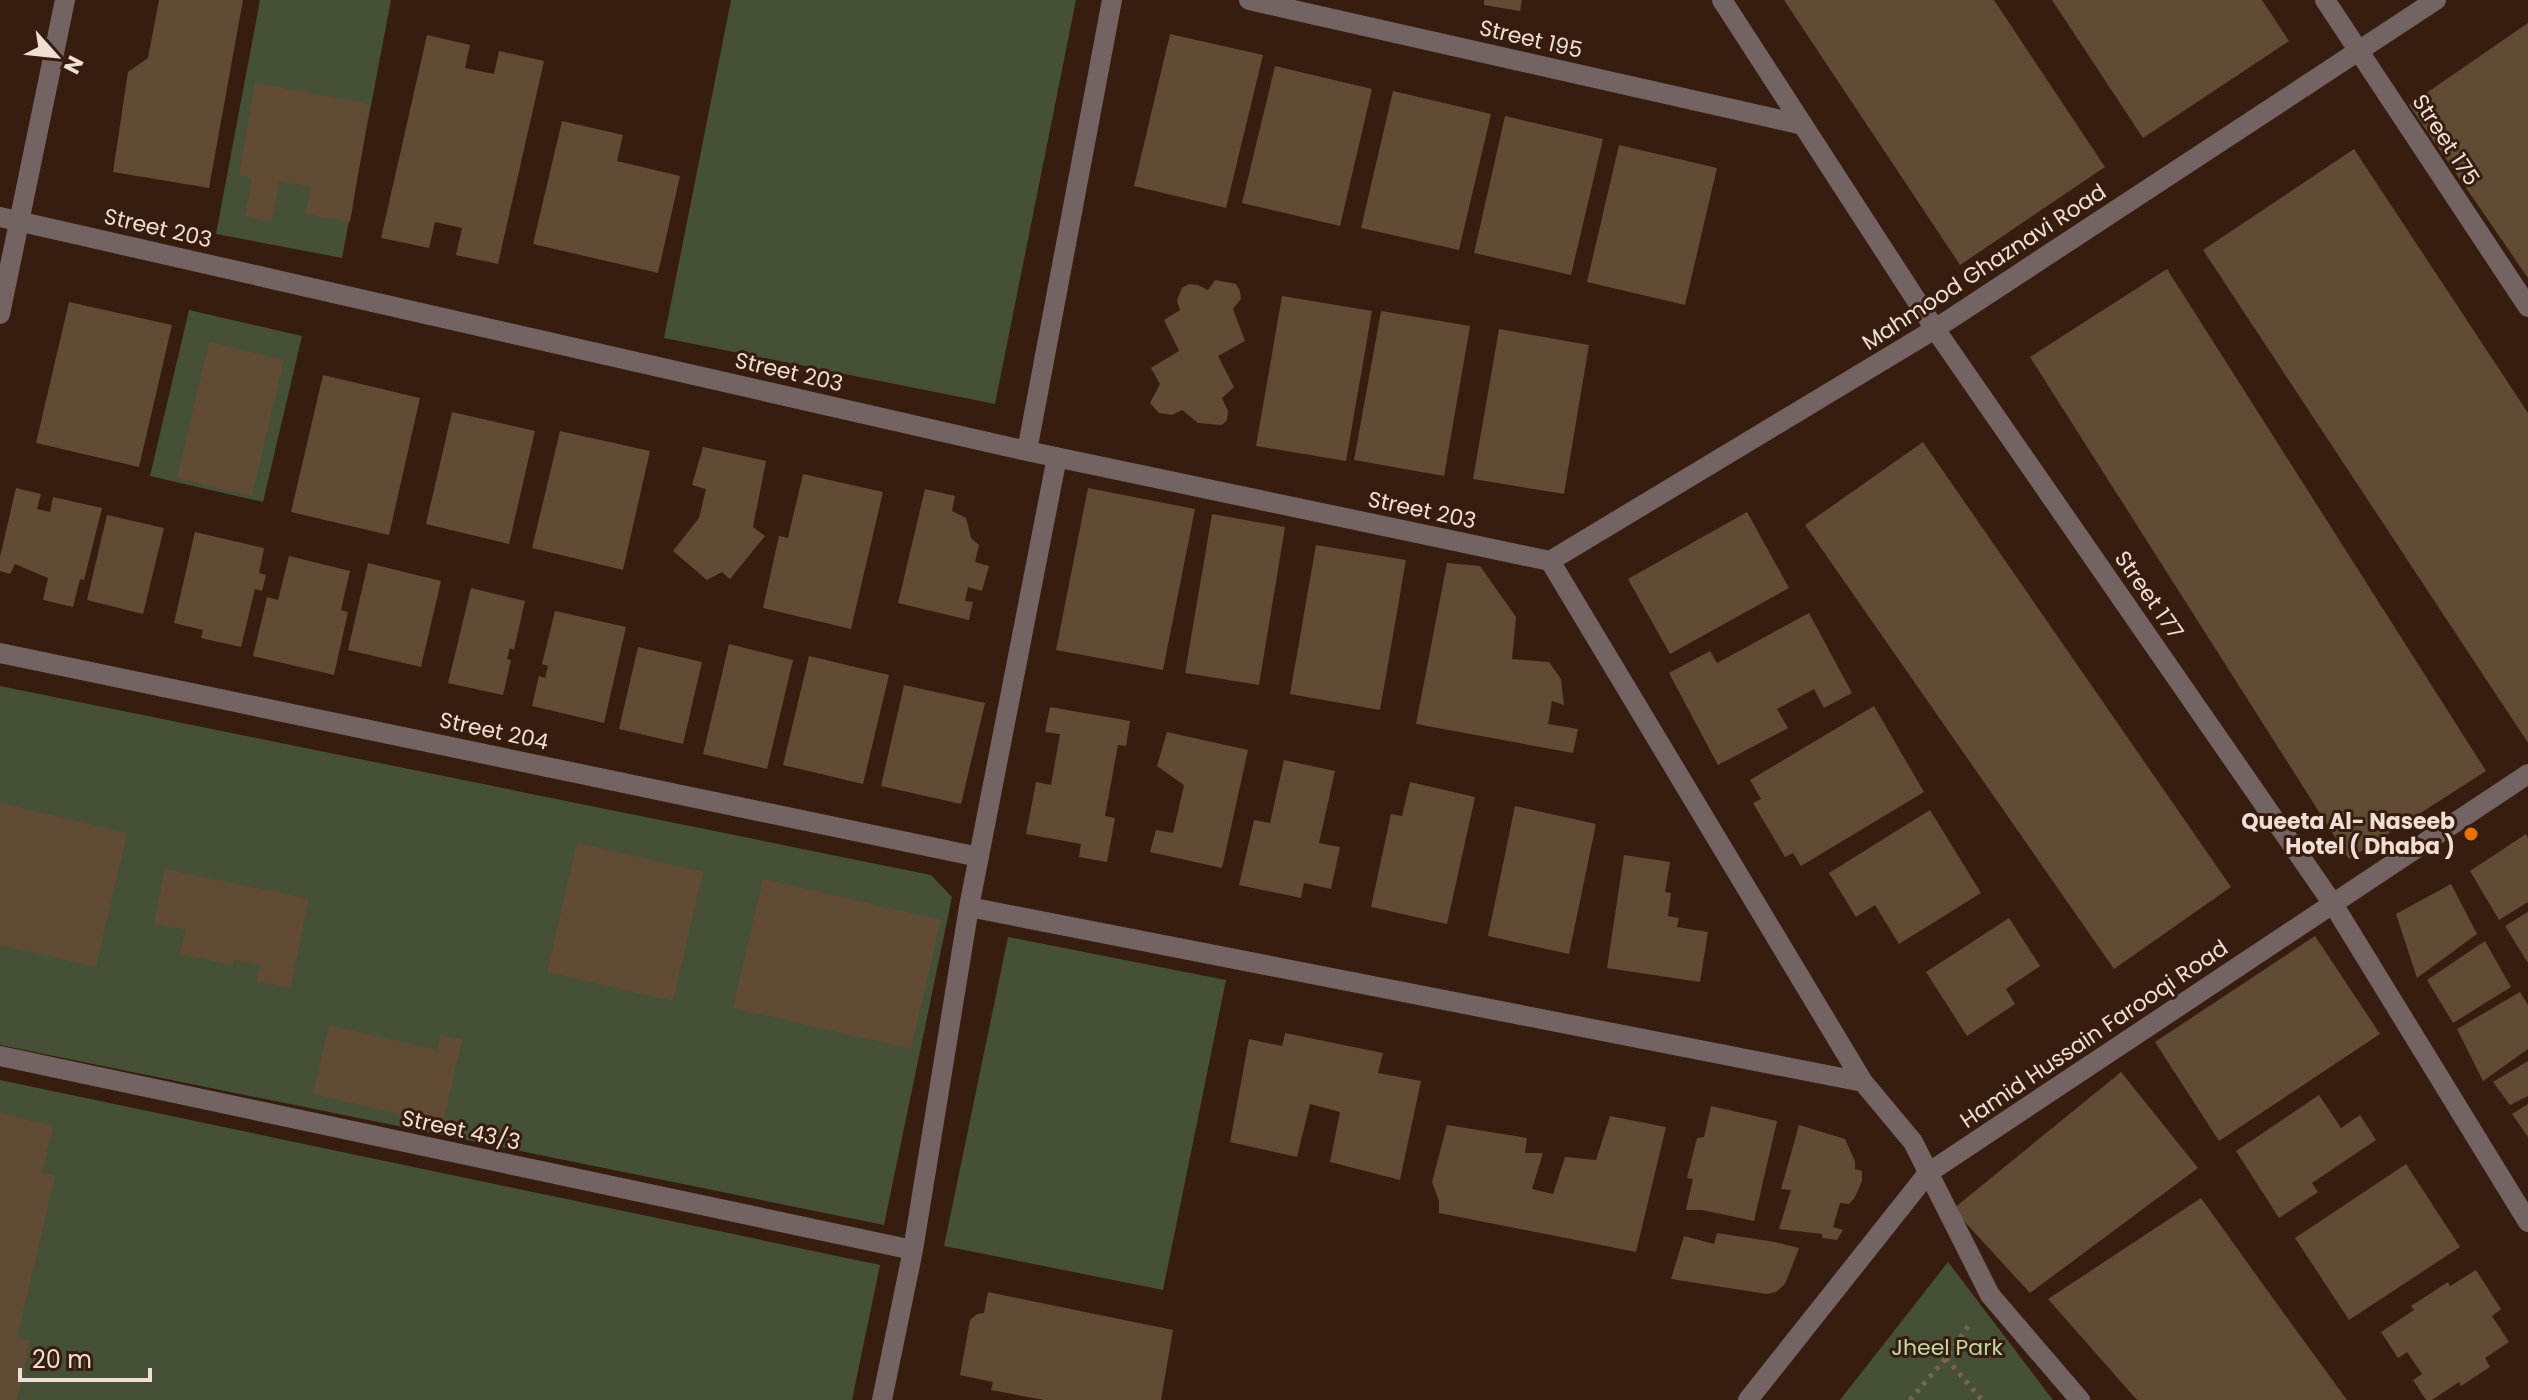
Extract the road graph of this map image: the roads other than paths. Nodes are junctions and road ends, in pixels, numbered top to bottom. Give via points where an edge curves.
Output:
1 (65, 0) edge
2 (1112, 0) edge
3 (1249, 0) edge
4 (1722, 0) edge
5 (2325, 0) edge
6 (2436, 0) edge
7 (2359, 51) junction
8 (1803, 125) junction
9 (10, 219) edge
10 (2528, 307) edge
11 (0, 314) edge
12 (1935, 329) junction
13 (1027, 451) junction
14 (1057, 457) junction
15 (1550, 561) junction
16 (0, 653) edge
17 (2528, 774) edge
18 (979, 857) junction
19 (2333, 904) junction
20 (969, 907) junction
21 (0, 1056) edge
22 (1863, 1082) junction
23 (1928, 1173) junction
24 (2528, 1222) edge
25 (913, 1250) junction
26 (882, 1400) edge
27 (1748, 1400) edge
28 (2080, 1400) edge

1 - 9 street
2 - 13 street
3 - 8 street, Street 195
4 - 8 street, Street 177
5 - 7 street, Street 175
6 - 7 street, Mahmood Ghaznavi Road
7 - 10 street, Street 175
7 - 12 street, Mahmood Ghaznavi Road
8 - 12 street, Street 177
9 - 11 street
9 - 13 street, Street 203
12 - 15 street, Mahmood Ghaznavi Road
12 - 19 street, Street 177
13 - 14 street, Street 203
14 - 15 street, Street 203
14 - 18 street
15 - 22 street
16 - 18 street, Street 204
17 - 19 street, Hamid Hussain Farooqi Road
18 - 20 street
19 - 23 street, Hamid Hussain Farooqi Road
19 - 24 street, Street 177
20 - 22 street
20 - 25 street
21 - 25 street, Street 43/3
22 - 23 street via 1913,1142
23 - 27 street, Hamid Hussain Farooqi Road
23 - 28 street via 1990,1295
25 - 26 street

